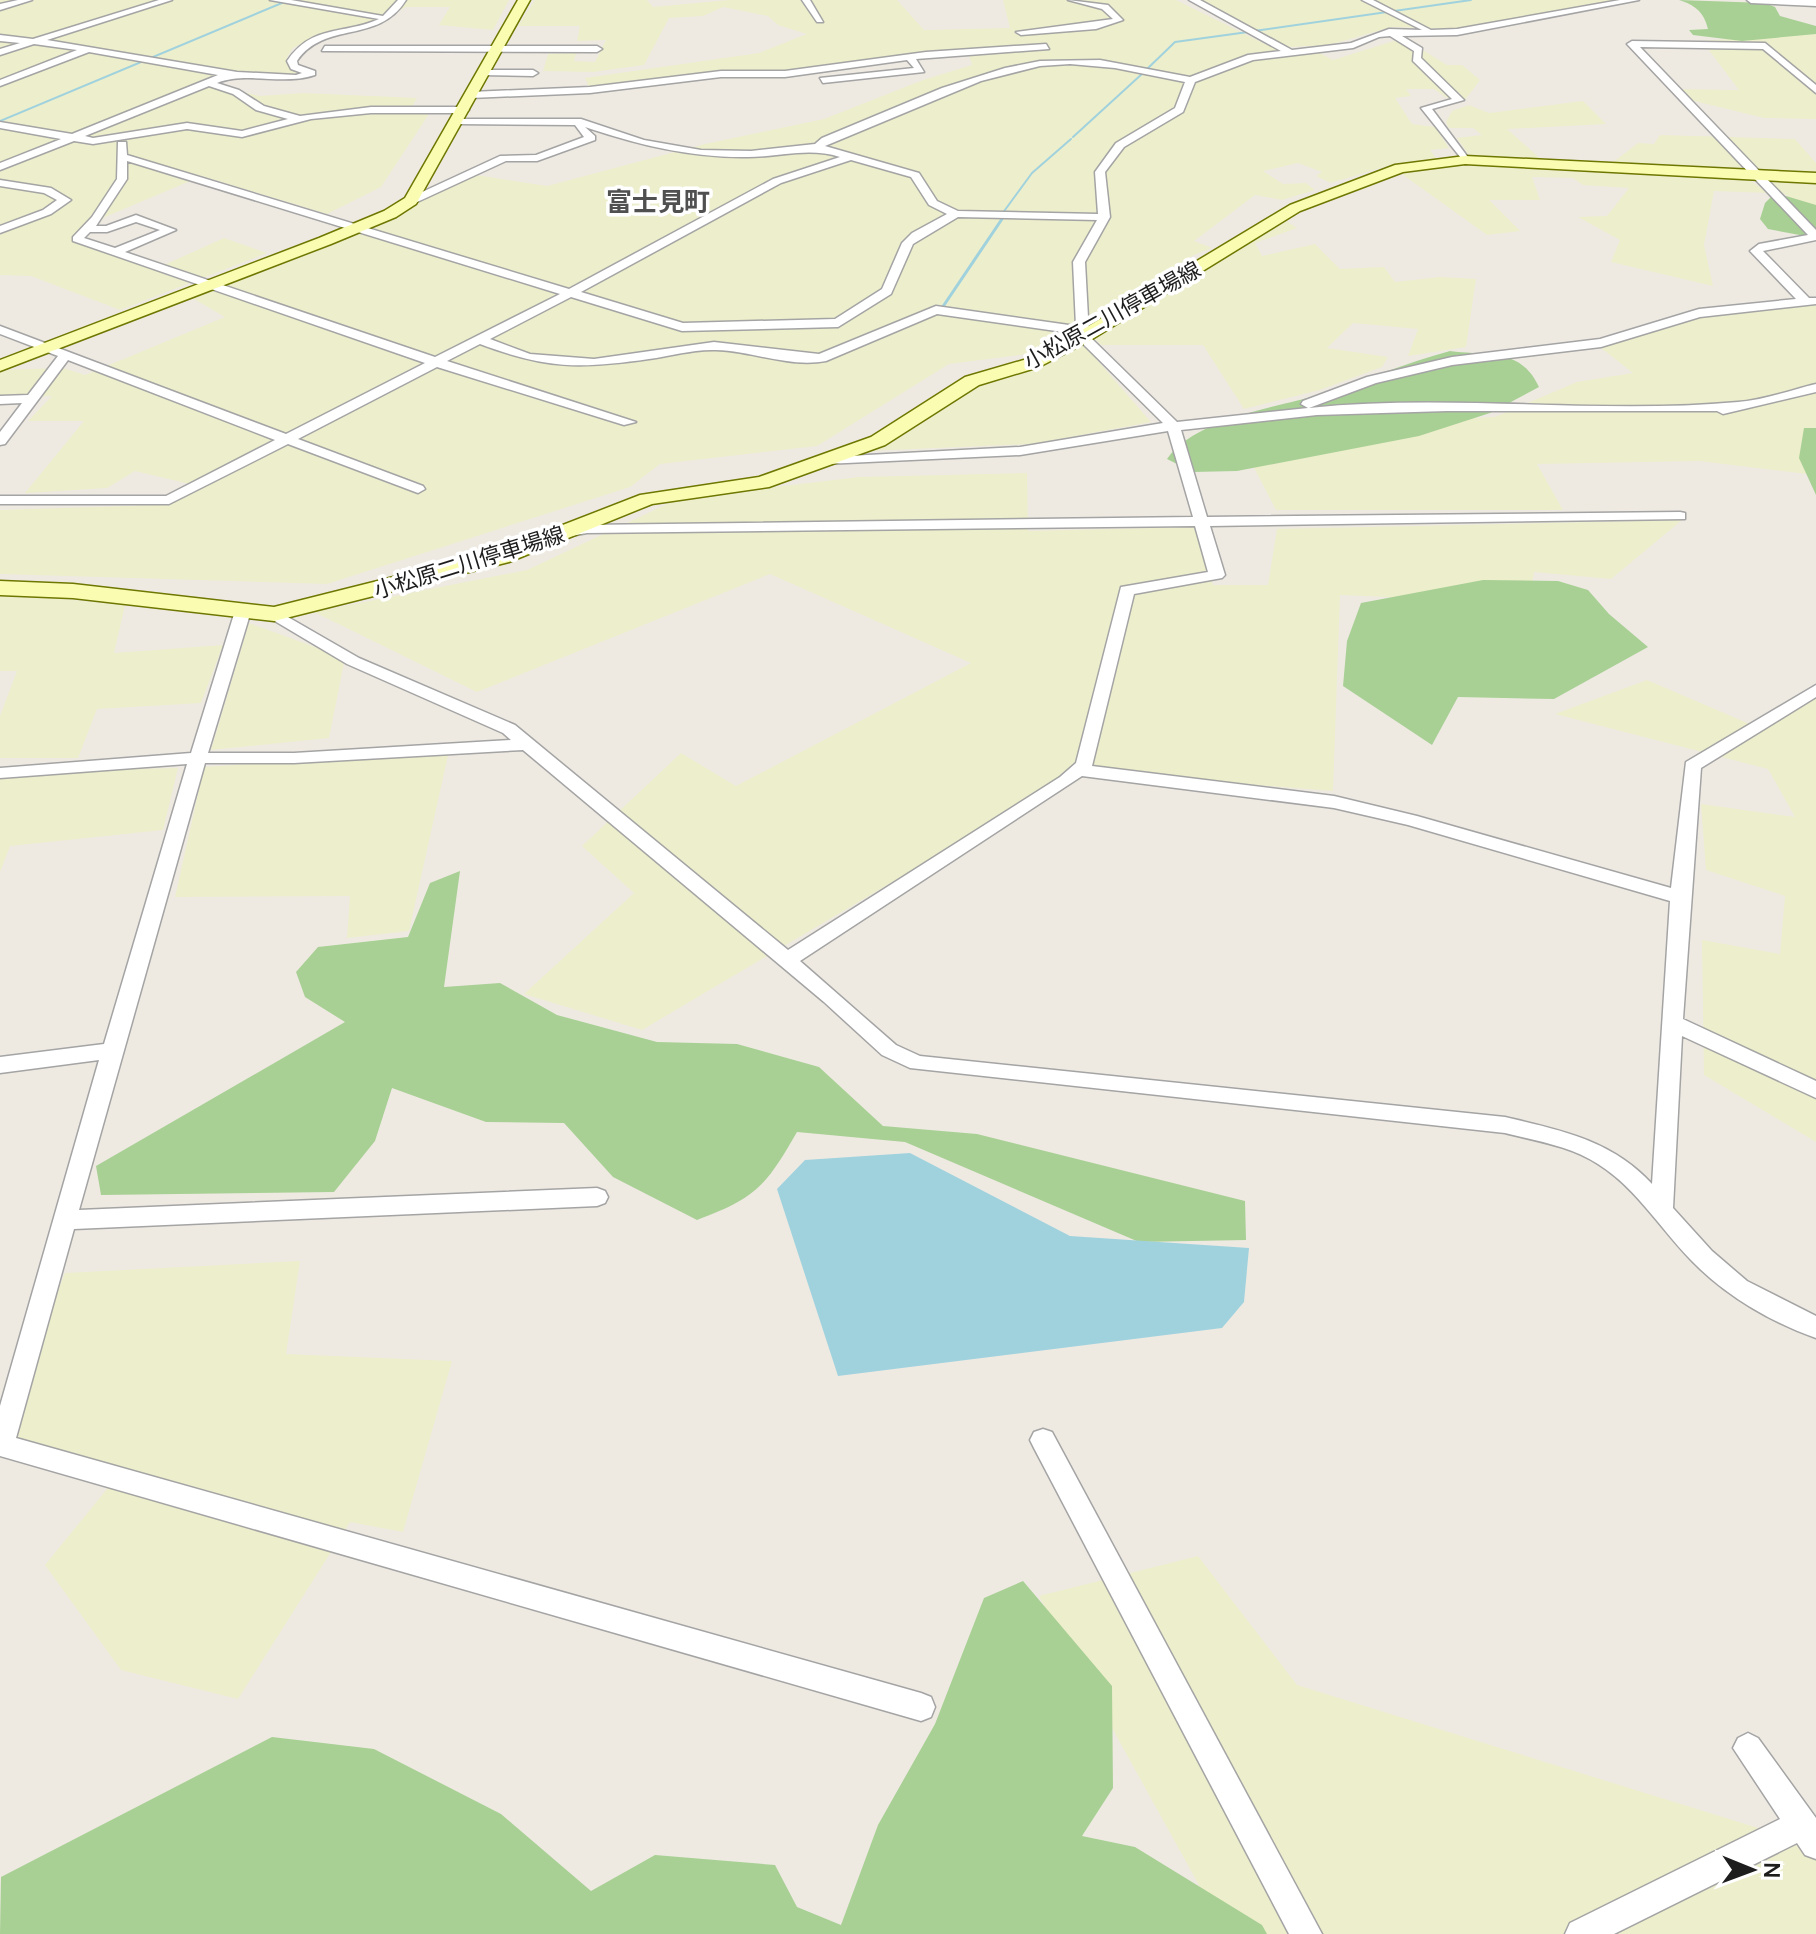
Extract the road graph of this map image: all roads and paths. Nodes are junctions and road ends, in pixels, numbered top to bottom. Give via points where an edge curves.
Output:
1 (28, 0) edge
2 (168, 0) edge
3 (402, 0) edge
4 (524, 0) edge
5 (806, 0) edge
6 (1072, 0) edge
7 (1193, 0) edge
8 (1366, 0) edge
9 (1563, 0) edge
10 (1635, 0) edge
11 (1751, 0) edge
12 (283, 1) edge
13 (1816, 3) edge
14 (0, 7) edge
15 (1586, 10) junction
16 (387, 17) junction
17 (820, 20) dead end
18 (1431, 31) junction
19 (1389, 32) junction
20 (0, 38) edge
21 (35, 42) junction
22 (1046, 47) junction
23 (89, 49) junction
24 (325, 49) dead end
25 (497, 49) junction
26 (597, 49) dead end
27 (1288, 51) junction
28 (0, 52) edge
29 (909, 57) junction
30 (1068, 61) junction
31 (483, 73) junction
32 (533, 73) dead end
33 (230, 74) junction
34 (1191, 80) junction
35 (0, 83) edge
36 (209, 83) junction
37 (798, 85) dead end
38 (1815, 89) edge
39 (464, 109) junction
40 (298, 119) junction
41 (581, 122) junction
42 (0, 125) edge
43 (123, 136) junction
44 (70, 138) junction
45 (818, 147) junction
46 (121, 156) junction
47 (852, 156) junction
48 (1465, 160) junction
49 (0, 167) edge
50 (1750, 172) junction
51 (1816, 178) edge
52 (0, 183) edge
53 (411, 201) junction
54 (956, 214) junction
55 (1104, 217) junction
56 (357, 228) junction
57 (86, 229) junction
58 (0, 230) edge
59 (116, 252) junction
60 (207, 284) junction
61 (570, 293) junction
62 (1811, 301) edge
63 (0, 330) edge
64 (1082, 334) junction
65 (477, 339) junction
66 (47, 348) junction
67 (65, 356) junction
68 (433, 361) junction
69 (0, 366) edge
70 (1816, 388) edge
71 (31, 399) junction
72 (0, 400) edge
73 (1733, 406) junction
74 (1246, 419) junction
75 (629, 422) dead end
76 (1697, 422) dead end
77 (1173, 426) junction
78 (289, 440) junction
79 (0, 441) edge
80 (830, 461) junction
81 (418, 489) dead end
82 (0, 500) edge
83 (1680, 516) dead end
84 (1202, 520) junction
85 (571, 532) junction
86 (0, 588) edge
87 (243, 611) junction
88 (274, 614) junction
89 (1816, 690) edge
90 (530, 744) junction
91 (197, 758) junction
92 (1078, 770) junction
93 (0, 773) edge
94 (1680, 897) junction
95 (787, 960) junction
96 (1674, 1023) junction
97 (112, 1051) junction
98 (0, 1065) edge
99 (1816, 1090) edge
100 (597, 1197) dead end
101 (1662, 1209) junction
102 (67, 1220) junction
103 (1816, 1328) edge
104 (1043, 1440) dead end
105 (1, 1445) edge
106 (921, 1707) dead end
107 (1748, 1748) dead end
108 (1809, 1834) edge
109 (1306, 1934) edge
110 (1581, 1934) edge

1 - 14 street
2 - 21 street
3 - 16 street
4 - 25 main road
5 - 17 street
6 - 22 street via 1105,7 1119,20 1021,32
7 - 27 street
8 - 18 street
9 - 15 street
10 - 15 street
11 - 13 street
12 - 16 street
15 - 18 street via 1457,32
16 - 33 street via 297,49 292,61 294,67 312,73 306,78
18 - 19 street
19 - 27 street via 1328,49
19 - 48 street via 1419,50 1416,59 1459,100 1426,108
20 - 21 street
21 - 23 street
21 - 28 street
22 - 29 street
22 - 30 street
23 - 33 street
23 - 35 street
24 - 25 street
25 - 26 street
25 - 31 main road
27 - 34 street via 1242,59
29 - 37 street via 921,70
29 - 39 street via 785,74 721,74
30 - 34 street
30 - 45 street via 966,81
31 - 32 street
31 - 39 main road
33 - 36 street
34 - 55 street via 1179,110 1120,145 1100,172
36 - 40 street via 260,108
36 - 44 street
38 - 50 street via 1765,46 1632,44
39 - 40 street via 371,110
39 - 41 street
39 - 53 main road
40 - 43 street via 242,134 187,126
41 - 45 street via 679,151 751,154
41 - 53 street via 580,128 591,138 537,158 504,158
42 - 44 street
43 - 44 street
43 - 46 street
44 - 49 street
45 - 47 street
46 - 56 street
46 - 57 street via 122,179
47 - 54 street via 915,175 933,203
47 - 61 street via 777,181
48 - 50 main road, 小松原二川停車場線
48 - 64 main road, 小松原二川停車場線 via 1400,168 1318,196
50 - 51 main road, 小松原二川停車場線
50 - 62 street via 1816,237 1756,251
52 - 58 street via 47,190 65,200
53 - 56 main road
54 - 55 street
54 - 61 street via 916,235 887,291 838,323 682,327
55 - 64 street via 1079,262
56 - 60 main road
56 - 61 street
57 - 59 street via 77,239
57 - 59 street via 107,229 136,218 170,230
59 - 60 street
60 - 66 main road
60 - 68 street
61 - 65 street
62 - 74 street via 1699,313 1558,351 1452,361
63 - 66 street
64 - 65 street via 936,310 821,358 807,359 714,346 594,363 528,358
64 - 77 street
64 - 80 main road, 小松原二川停車場線 via 1033,363 972,381 878,441
65 - 68 street
66 - 67 street
66 - 69 main road
67 - 71 street
67 - 78 street
68 - 75 street
68 - 78 street
70 - 73 street
71 - 72 street
71 - 79 street
73 - 74 street via 1447,407
73 - 76 street
74 - 77 street
77 - 80 street via 1020,451
77 - 84 street
78 - 81 street
78 - 82 street via 165,501
80 - 85 main road, 小松原二川停車場線 via 762,483 647,499
83 - 84 street
84 - 85 street
84 - 92 street via 1217,575 1127,590 1087,758
85 - 88 main road, 小松原二川停車場線 via 501,557
86 - 87 main road, 小松原二川停車場線
87 - 88 main road, 小松原二川停車場線
87 - 91 street
88 - 90 street via 353,661 509,729
89 - 94 street via 1692,766
90 - 91 street via 294,758
90 - 95 street
91 - 93 street
91 - 97 street
92 - 94 street via 1334,802
92 - 95 street
94 - 96 street
95 - 101 street via 889,1050 917,1063 1505,1125 1574,1142 1607,1158
96 - 99 street
96 - 101 street
97 - 98 street
97 - 102 street
100 - 102 street
101 - 103 street via 1704,1258 1739,1288
102 - 105 street
104 - 109 street
105 - 106 street
107 - 108 street
108 - 110 street

